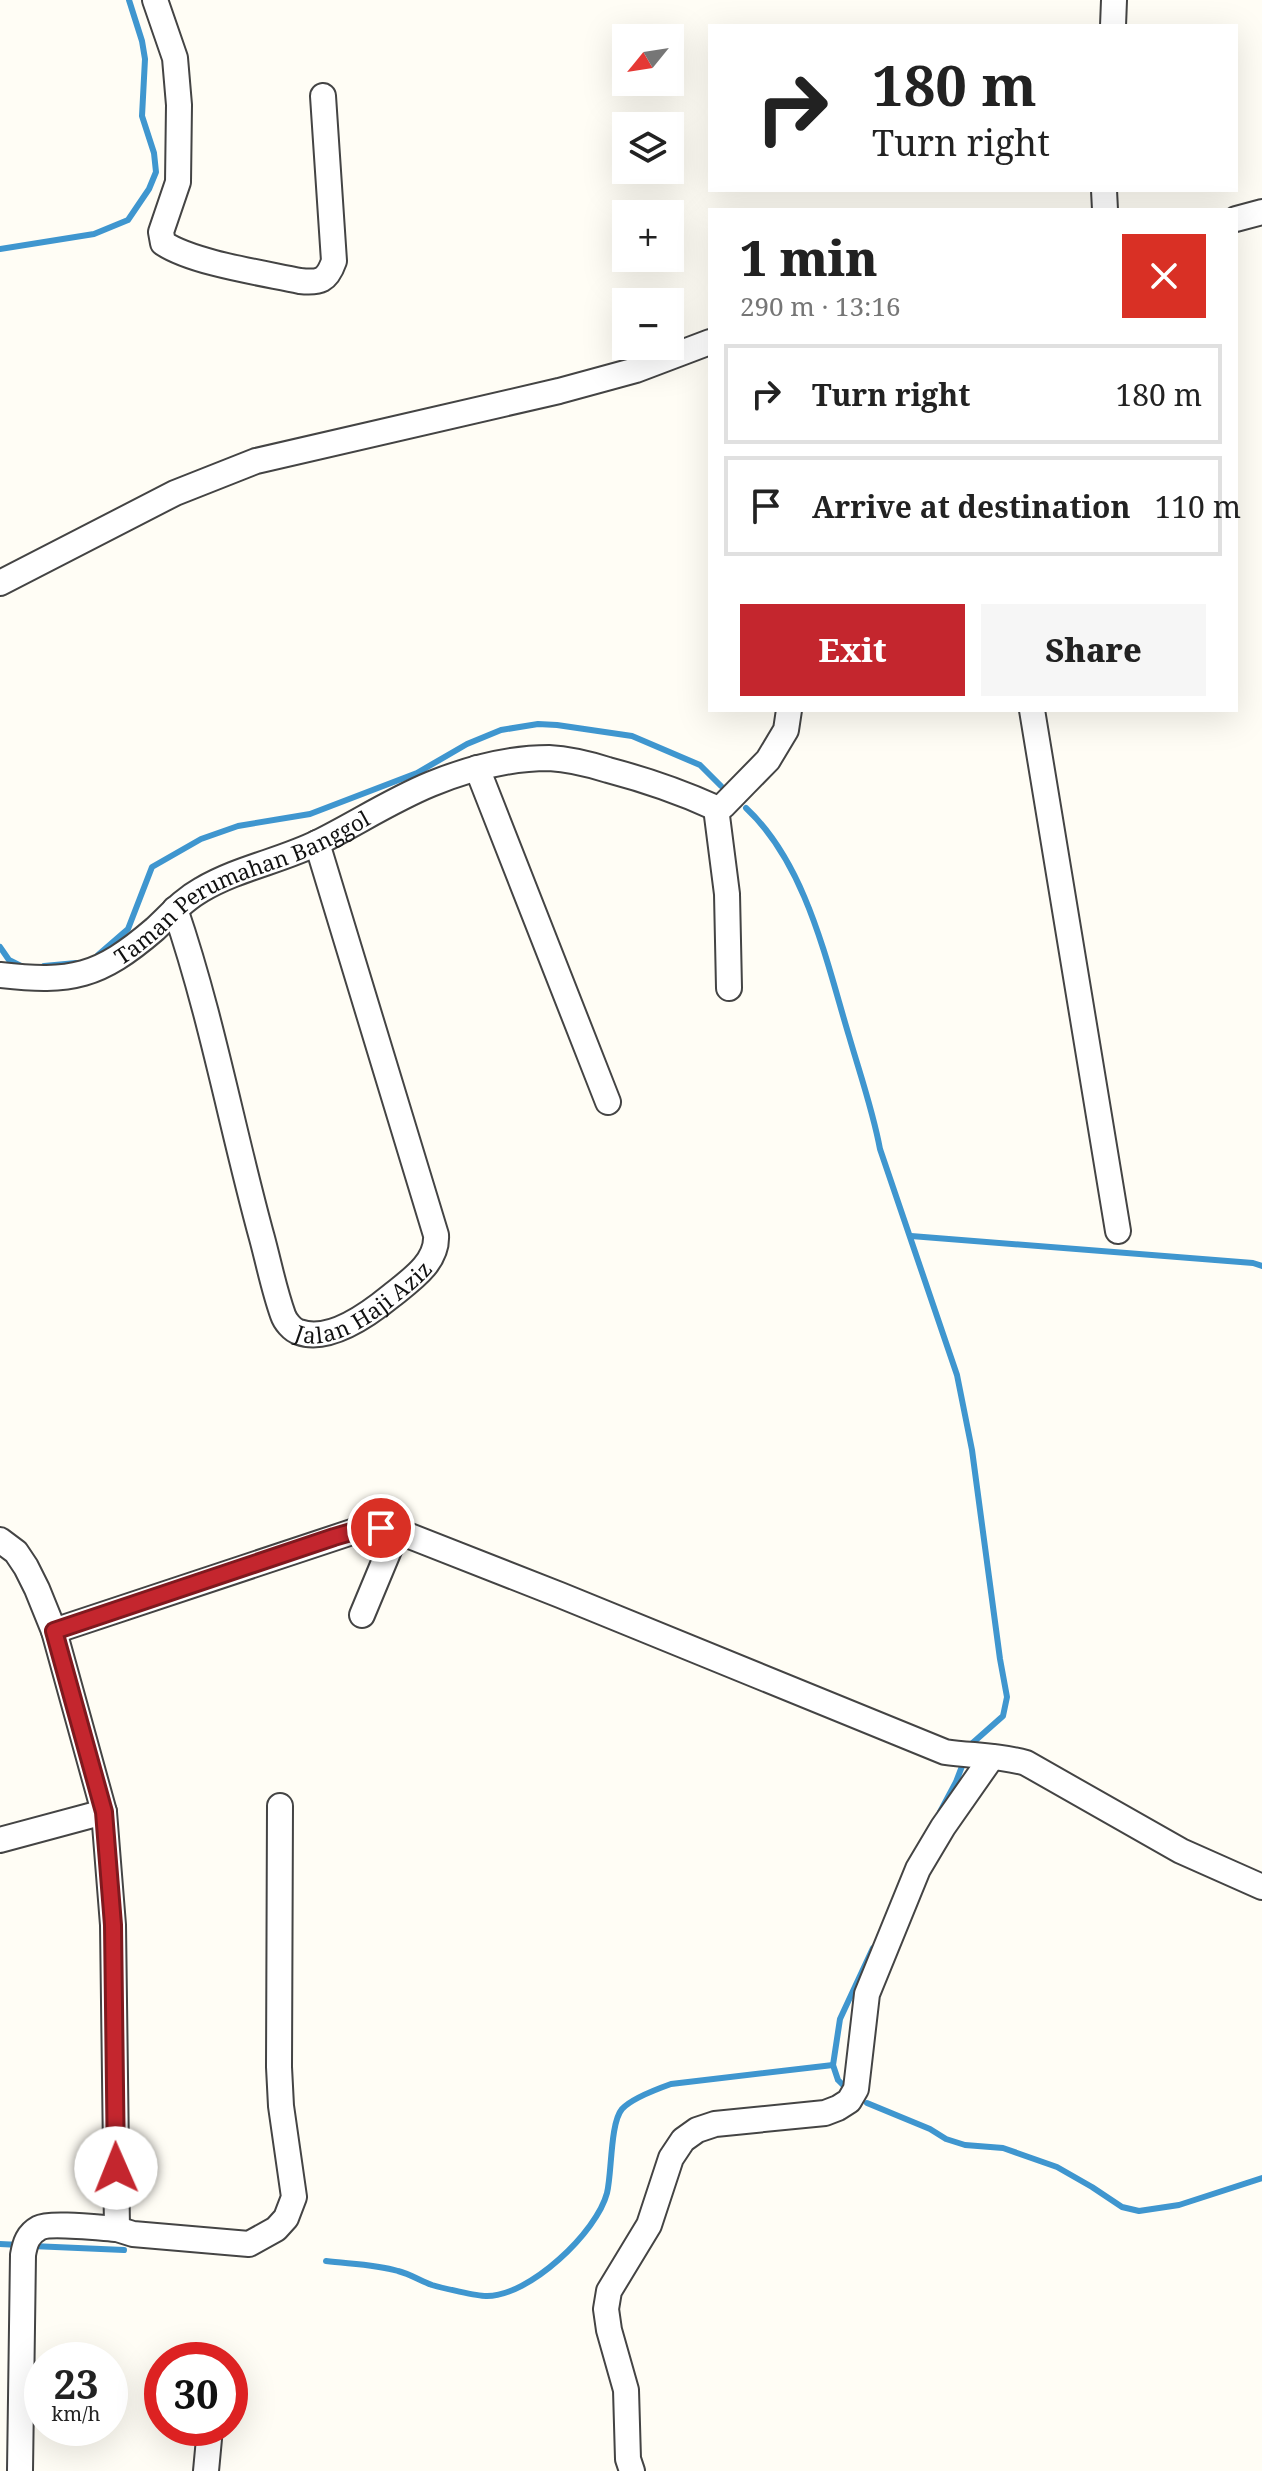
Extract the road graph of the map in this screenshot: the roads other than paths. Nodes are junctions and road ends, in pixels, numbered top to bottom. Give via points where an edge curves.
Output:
1 (155, 0) edge
2 (1114, 0) edge
3 (1113, 24) edge
4 (323, 96) dead end
5 (1262, 212) edge
6 (1238, 218) edge
7 (708, 343) edge
8 (0, 583) edge
9 (789, 712) edge
10 (1032, 712) edge
11 (477, 768) junction
12 (716, 808) junction
13 (317, 843) junction
14 (175, 909) junction
15 (0, 975) edge
16 (729, 988) dead end
17 (608, 1102) dead end
18 (1118, 1231) dead end
19 (397, 1531) junction
20 (0, 1540) edge
21 (362, 1615) dead end
22 (54, 1631) junction
23 (983, 1756) junction
24 (280, 1806) dead end
25 (104, 1812) junction
26 (0, 1840) edge
27 (1262, 1887) edge
28 (117, 2229) junction
29 (208, 2446) edge
30 (20, 2471) edge
31 (206, 2471) edge
32 (632, 2471) edge

1 - 4 street via 175,58 179,105 178,182 161,232 163,243 171,248 300,281 326,279 334,261
2 - 3 street
5 - 6 street
7 - 8 street via 636,370 497,407 256,461 175,493
9 - 12 street via 786,730 768,760 729,802
10 - 18 street
11 - 12 street, Taman Perumahan Banggol via 520,760 571,760 653,782
11 - 13 street, Taman Perumahan Banggol via 394,801
11 - 17 street
12 - 16 street via 727,894
13 - 14 street, Taman Perumahan Banggol via 200,890
13 - 14 street, Jalan Haji Aziz via 437,1247 408,1282 348,1326 320,1334 299,1332 284,1318
14 - 15 street, Taman Perumahan Banggol via 99,969 64,978
19 - 21 street
19 - 22 street via 358,1530
19 - 23 street via 945,1752
20 - 22 street via 26,1567
22 - 25 street
23 - 27 street via 1026,1763 1181,1851
23 - 32 street via 918,1869 882,1955 867,1994 859,2073 849,2101 825,2113 715,2124 683,2140 671,2158 649,2225 609,2291 606,2309 626,2390
24 - 28 street via 279,2067 292,2206 276,2229 249,2244
25 - 26 street
25 - 28 street via 113,1925
28 - 30 street via 41,2226 26,2245
29 - 31 street

